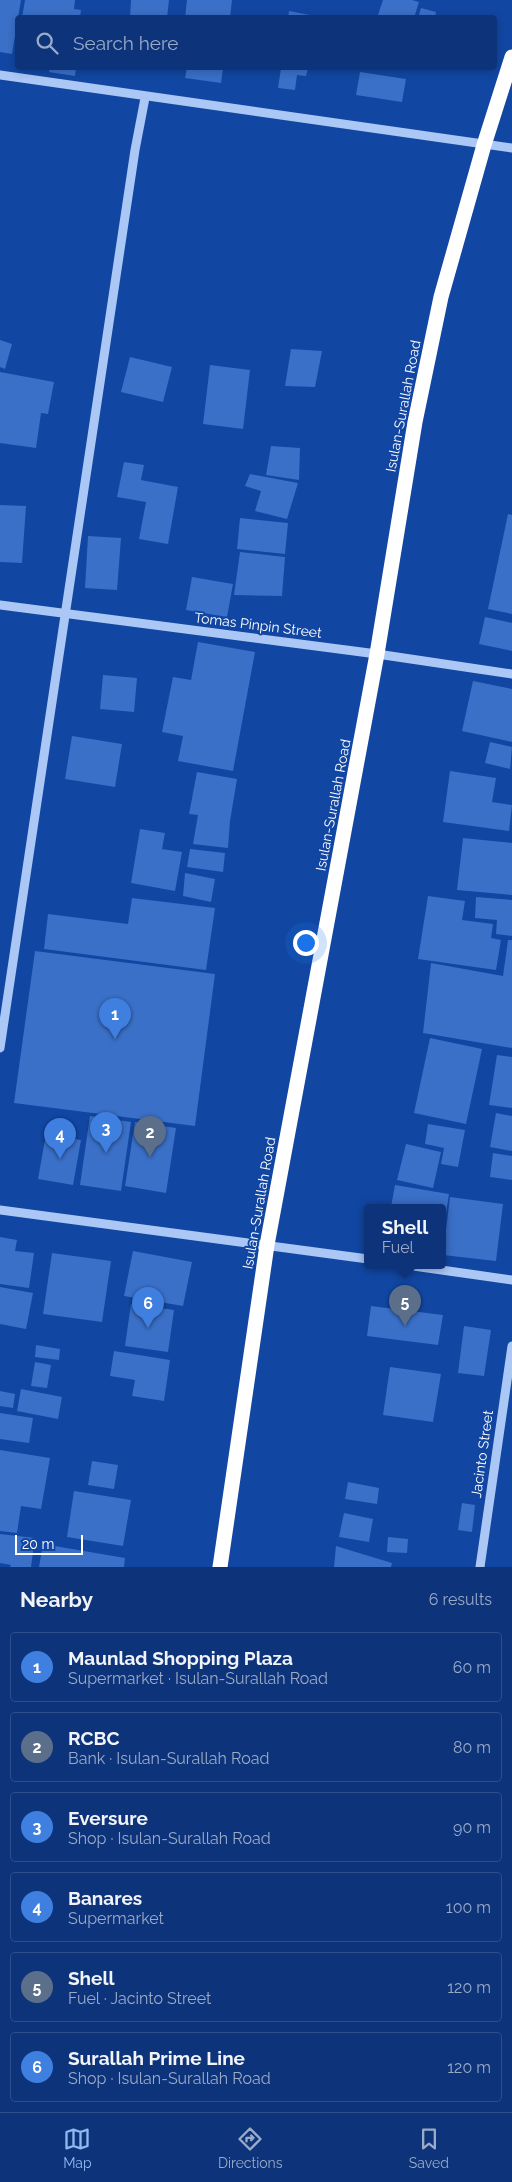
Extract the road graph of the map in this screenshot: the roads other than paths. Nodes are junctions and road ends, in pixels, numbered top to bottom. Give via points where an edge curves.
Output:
1 (512, 57) edge
2 (0, 75) edge
3 (145, 98) junction
4 (484, 145) junction
5 (512, 148) edge
6 (0, 605) edge
7 (66, 615) junction
8 (377, 654) junction
9 (512, 674) edge
10 (0, 1048) edge
11 (0, 1210) edge
12 (267, 1245) junction
13 (364, 1258) edge
14 (434, 1269) edge
15 (512, 1280) edge
16 (512, 1346) edge
17 (220, 1567) edge
18 (480, 1567) edge

1 - 4 highway, Isulan-Surallah Road
2 - 3 street
3 - 4 street
3 - 7 street
4 - 5 street
4 - 8 highway, Isulan-Surallah Road via 441,297 414,422
6 - 7 street, Tomas Pinpin Street
7 - 8 street, Tomas Pinpin Street
7 - 10 street
8 - 9 street, Tomas Pinpin Street
8 - 12 highway, Isulan-Surallah Road
11 - 12 street
12 - 13 street
12 - 17 highway, Isulan-Surallah Road
14 - 15 street
16 - 18 street, Jacinto Street

